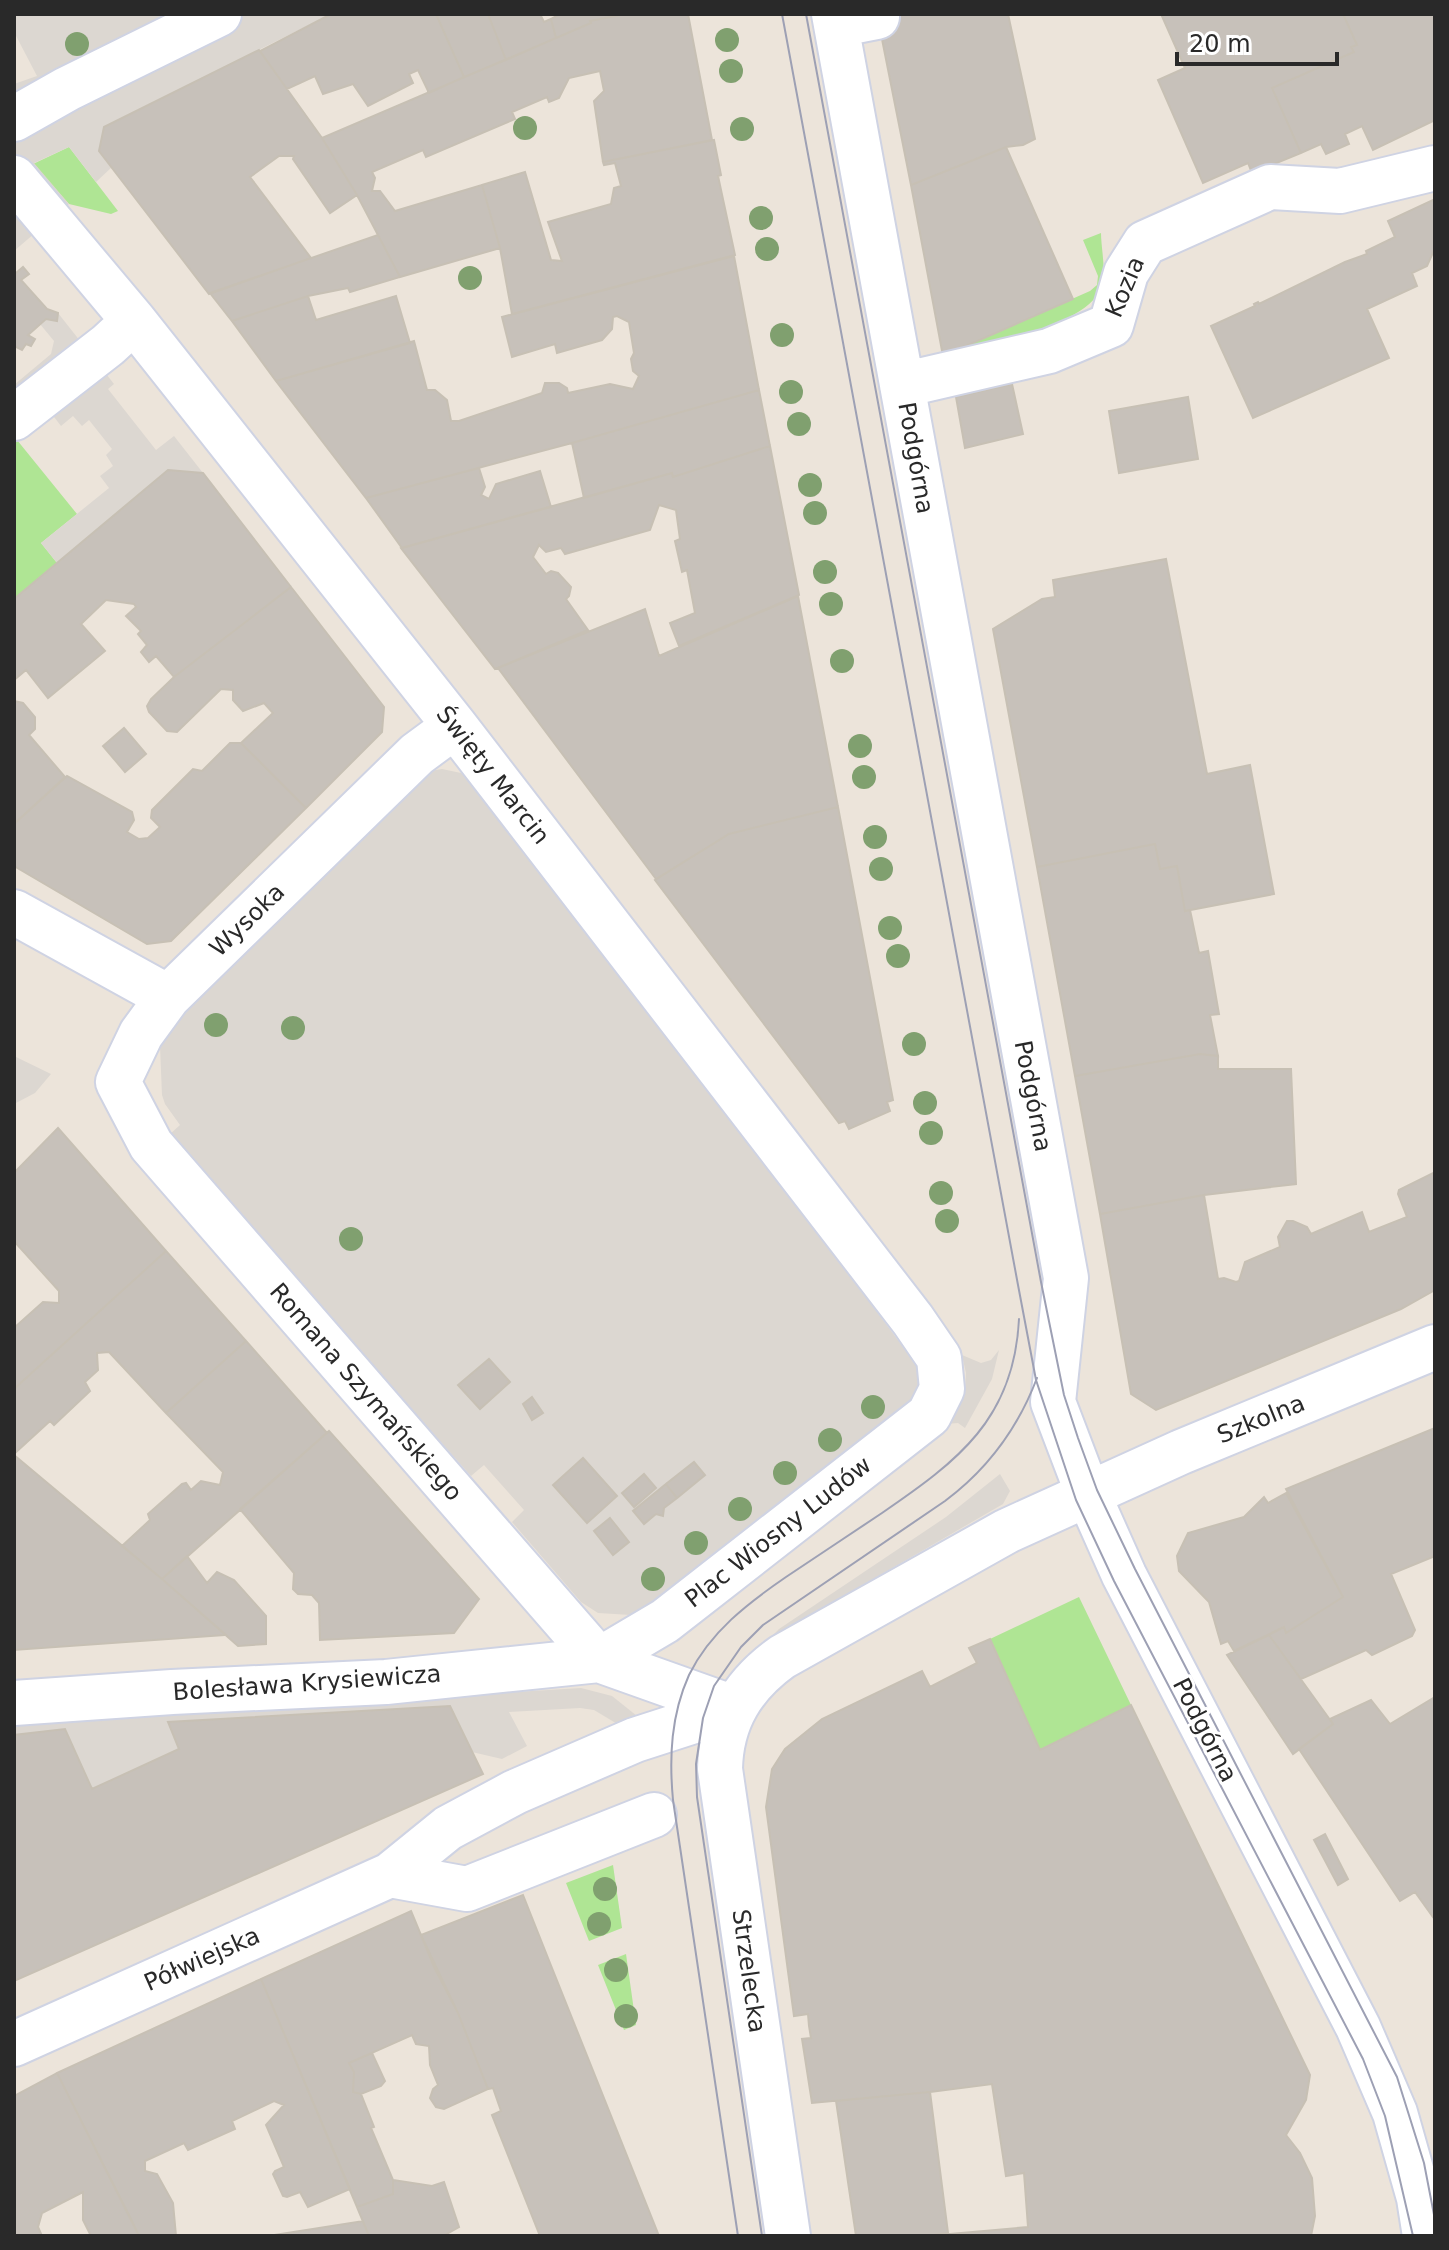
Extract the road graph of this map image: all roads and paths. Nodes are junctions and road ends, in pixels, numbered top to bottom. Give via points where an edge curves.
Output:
1 (219, 14) edge
2 (849, 19) edge
3 (14, 119) edge
4 (1435, 168) edge
5 (14, 178) edge
6 (134, 321) junction
7 (902, 385) junction
8 (14, 418) edge
9 (455, 726) junction
10 (14, 912) edge
11 (168, 997) junction
12 (1435, 1347) edge
13 (942, 1389) joint
14 (1088, 1494) junction
15 (599, 1660) junction
16 (14, 1703) edge
17 (734, 1708) junction
18 (654, 1815) dead end
19 (390, 1875) junction
20 (14, 2044) edge
21 (788, 2236) edge
22 (1425, 2236) edge

1 - 3 street
2 - 7 street, Podgórna
4 - 7 street, Kozia via 1340,191 1270,187 1145,243 1126,273 1111,325 1049,351
5 - 6 street, Święty Marcin
6 - 8 street
6 - 9 street, Święty Marcin
7 - 14 street, Podgórna via 1066,1278 1053,1402
9 - 11 street, Wysoka via 417,754
9 - 13 street, Święty Marcin via 913,1320 939,1358
10 - 11 street
11 - 15 street, Romana Szymańskiego via 141,1034 118,1082 151,1145
12 - 14 street, Szkolna
13 - 15 street, Plac Wiosny Ludów via 929,1415 665,1621
14 - 17 street via 1007,1531 782,1657 753,1680
14 - 22 street, Podgórna via 1124,1575 1358,2027 1395,2113
15 - 16 street, Bolesława Krysiewicza via 386,1682
15 - 17 street, Romana Szymańskiego
17 - 19 street, Półwiejska via 635,1740 515,1792 448,1828
17 - 21 street, Strzelecka via 722,1739 721,1781
18 - 19 street via 467,1889
19 - 20 street, Półwiejska

